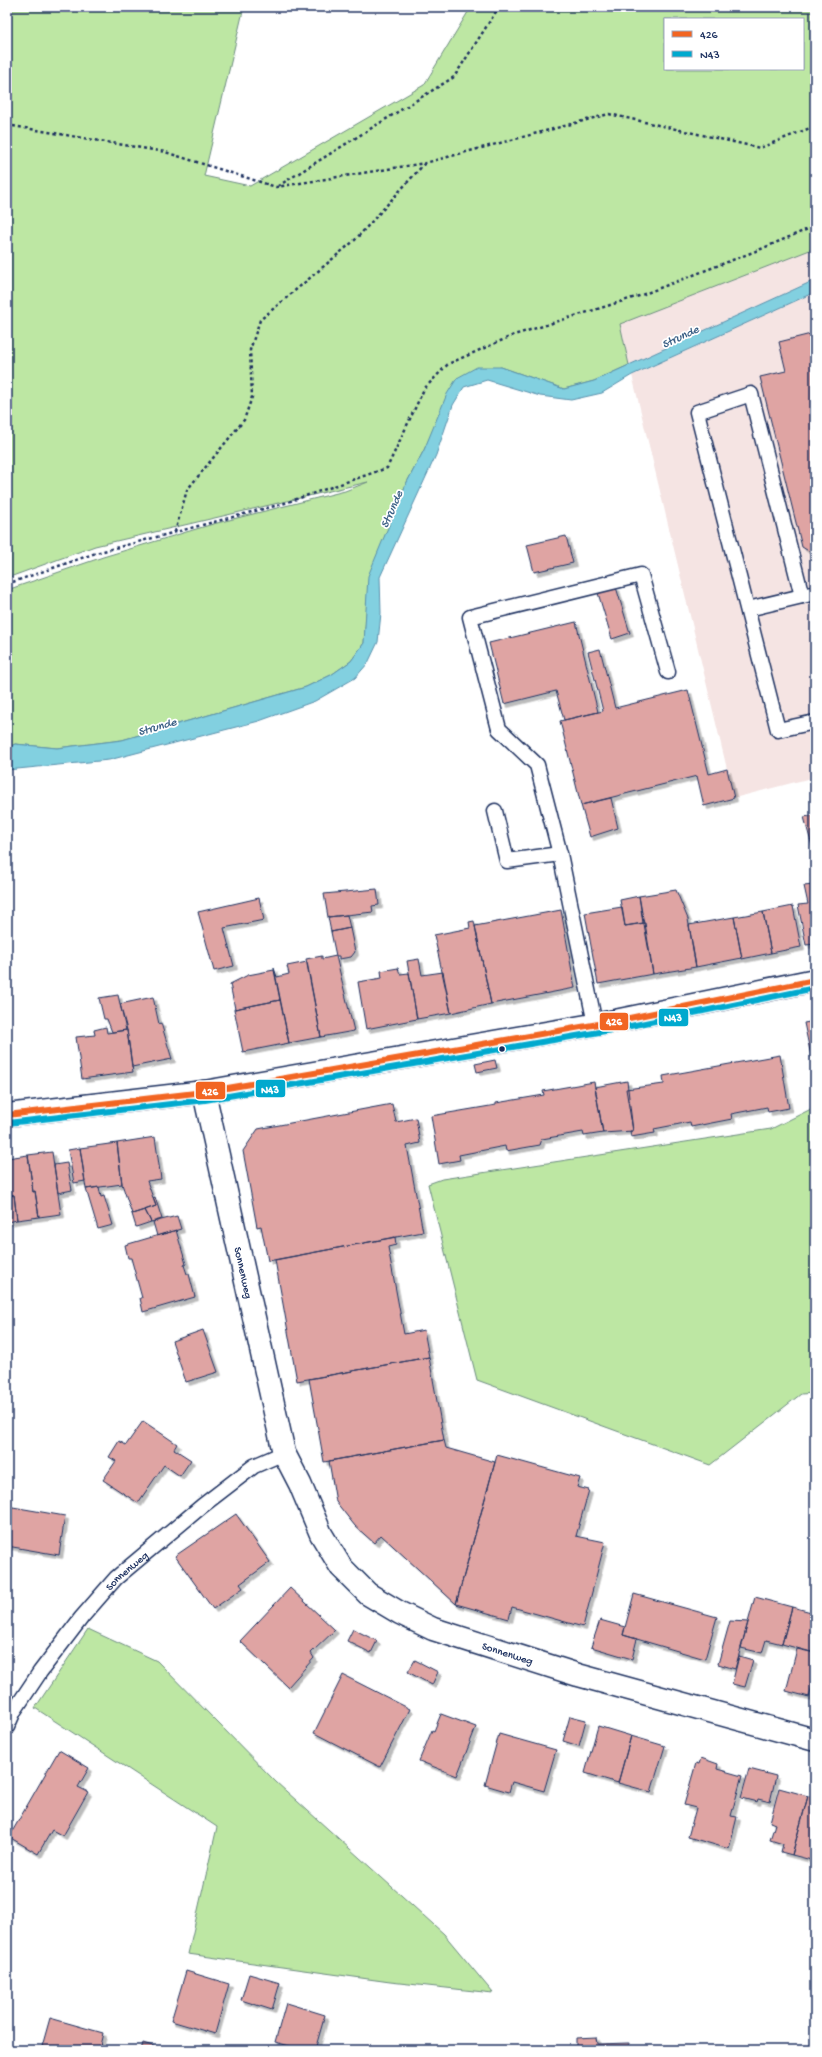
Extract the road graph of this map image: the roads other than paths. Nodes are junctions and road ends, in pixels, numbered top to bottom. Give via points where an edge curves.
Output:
1 (809, 594) edge
2 (748, 609) junction
3 (668, 672) dead end
4 (815, 722) edge
5 (495, 811) dead end
6 (560, 854) junction
7 (815, 980) edge
8 (595, 1024) junction
9 (204, 1092) junction
10 (7, 1115) edge
11 (284, 1452) junction
12 (7, 1727) edge
13 (815, 1740) edge

1 - 2 lane
1 - 2 lane via 751,394 697,412
2 - 4 lane via 778,730
3 - 6 lane via 641,575 470,617 499,729 537,765
5 - 6 lane via 507,861
6 - 8 lane
7 - 8 street
8 - 9 street
9 - 10 street
9 - 11 street, Sonnenweg
11 - 12 lane, Sonnenweg via 254,1466 116,1578 40,1672 14,1711
11 - 13 street, Sonnenweg via 321,1534 341,1567 368,1594 400,1613 433,1630 571,1673

